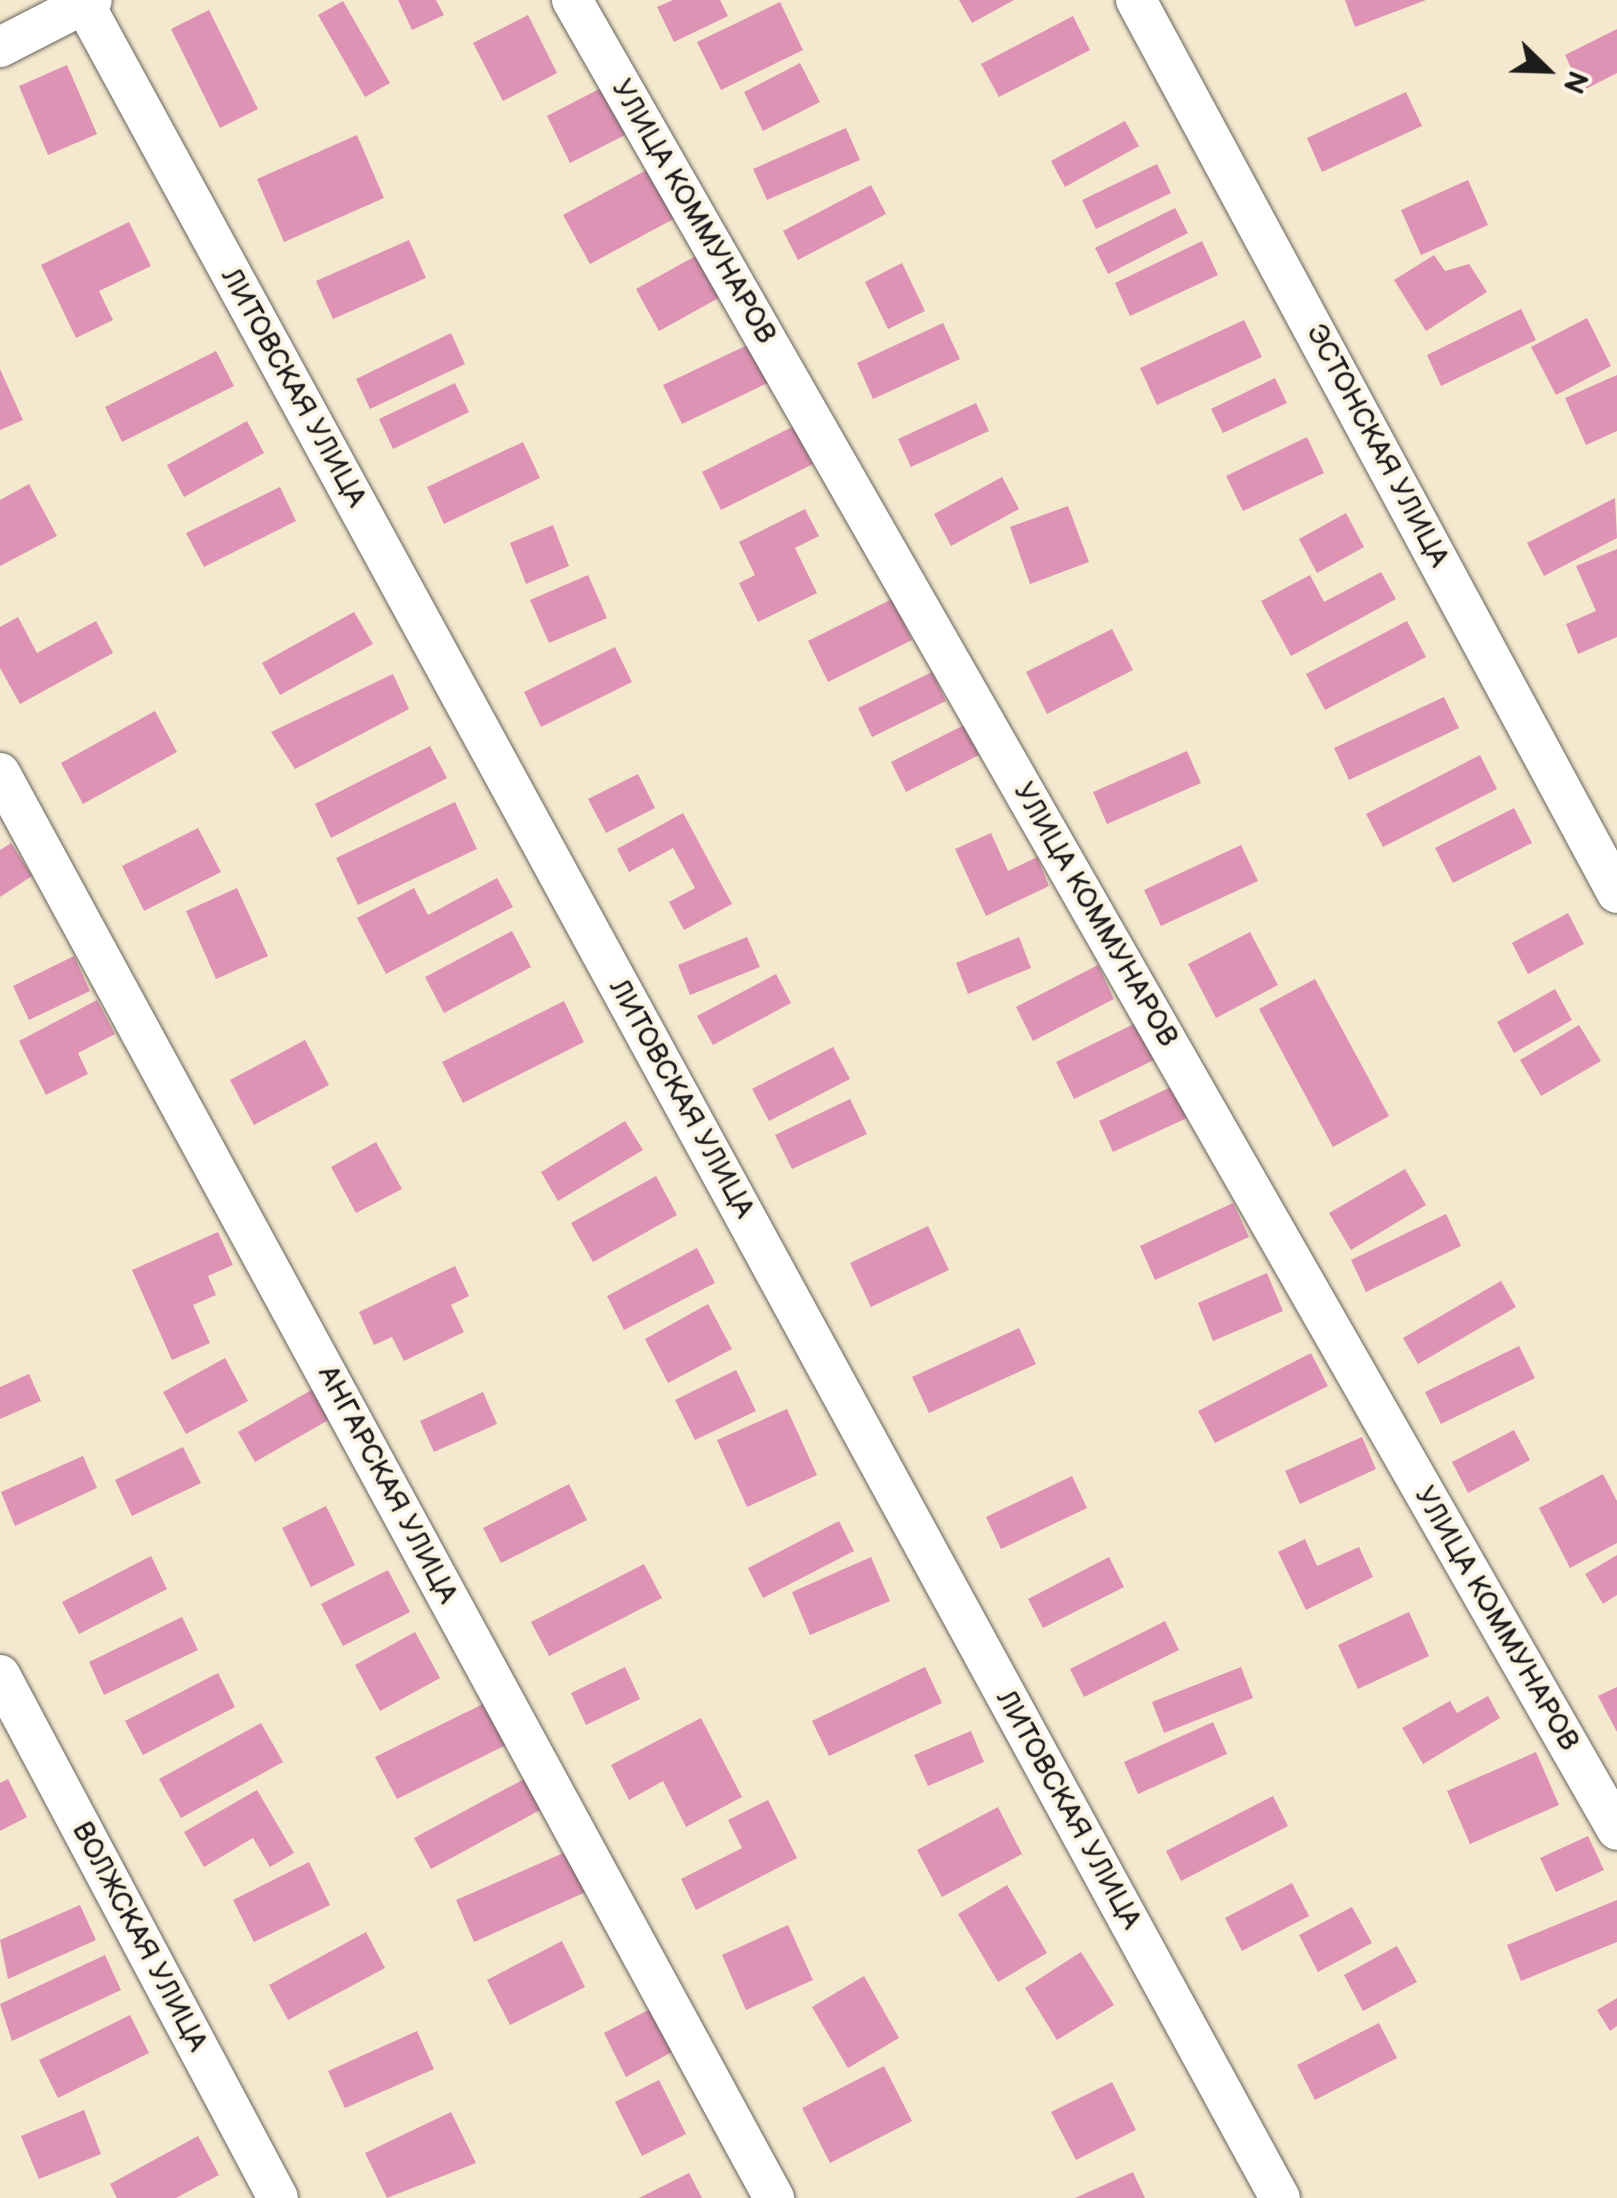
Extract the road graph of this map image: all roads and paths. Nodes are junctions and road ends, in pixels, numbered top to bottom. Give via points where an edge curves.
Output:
1 (572, 0) edge
2 (1136, 0) edge
3 (86, 1) edge
4 (0, 47) edge
5 (0, 773) edge
6 (1617, 893) edge
7 (0, 1675) edge
8 (1617, 1830) edge
9 (278, 2198) edge
10 (774, 2198) edge
11 (1280, 2198) edge

1 - 8 street, УЛИЦА КОММУНАРОВ
2 - 6 street, ЭСТОНСКАЯ УЛИЦА
3 - 4 street
3 - 11 street, ЛИТОВСКАЯ УЛИЦА
5 - 10 street, АНГАРСКАЯ УЛИЦА
7 - 9 street, ВОЛЖСКАЯ УЛИЦА

